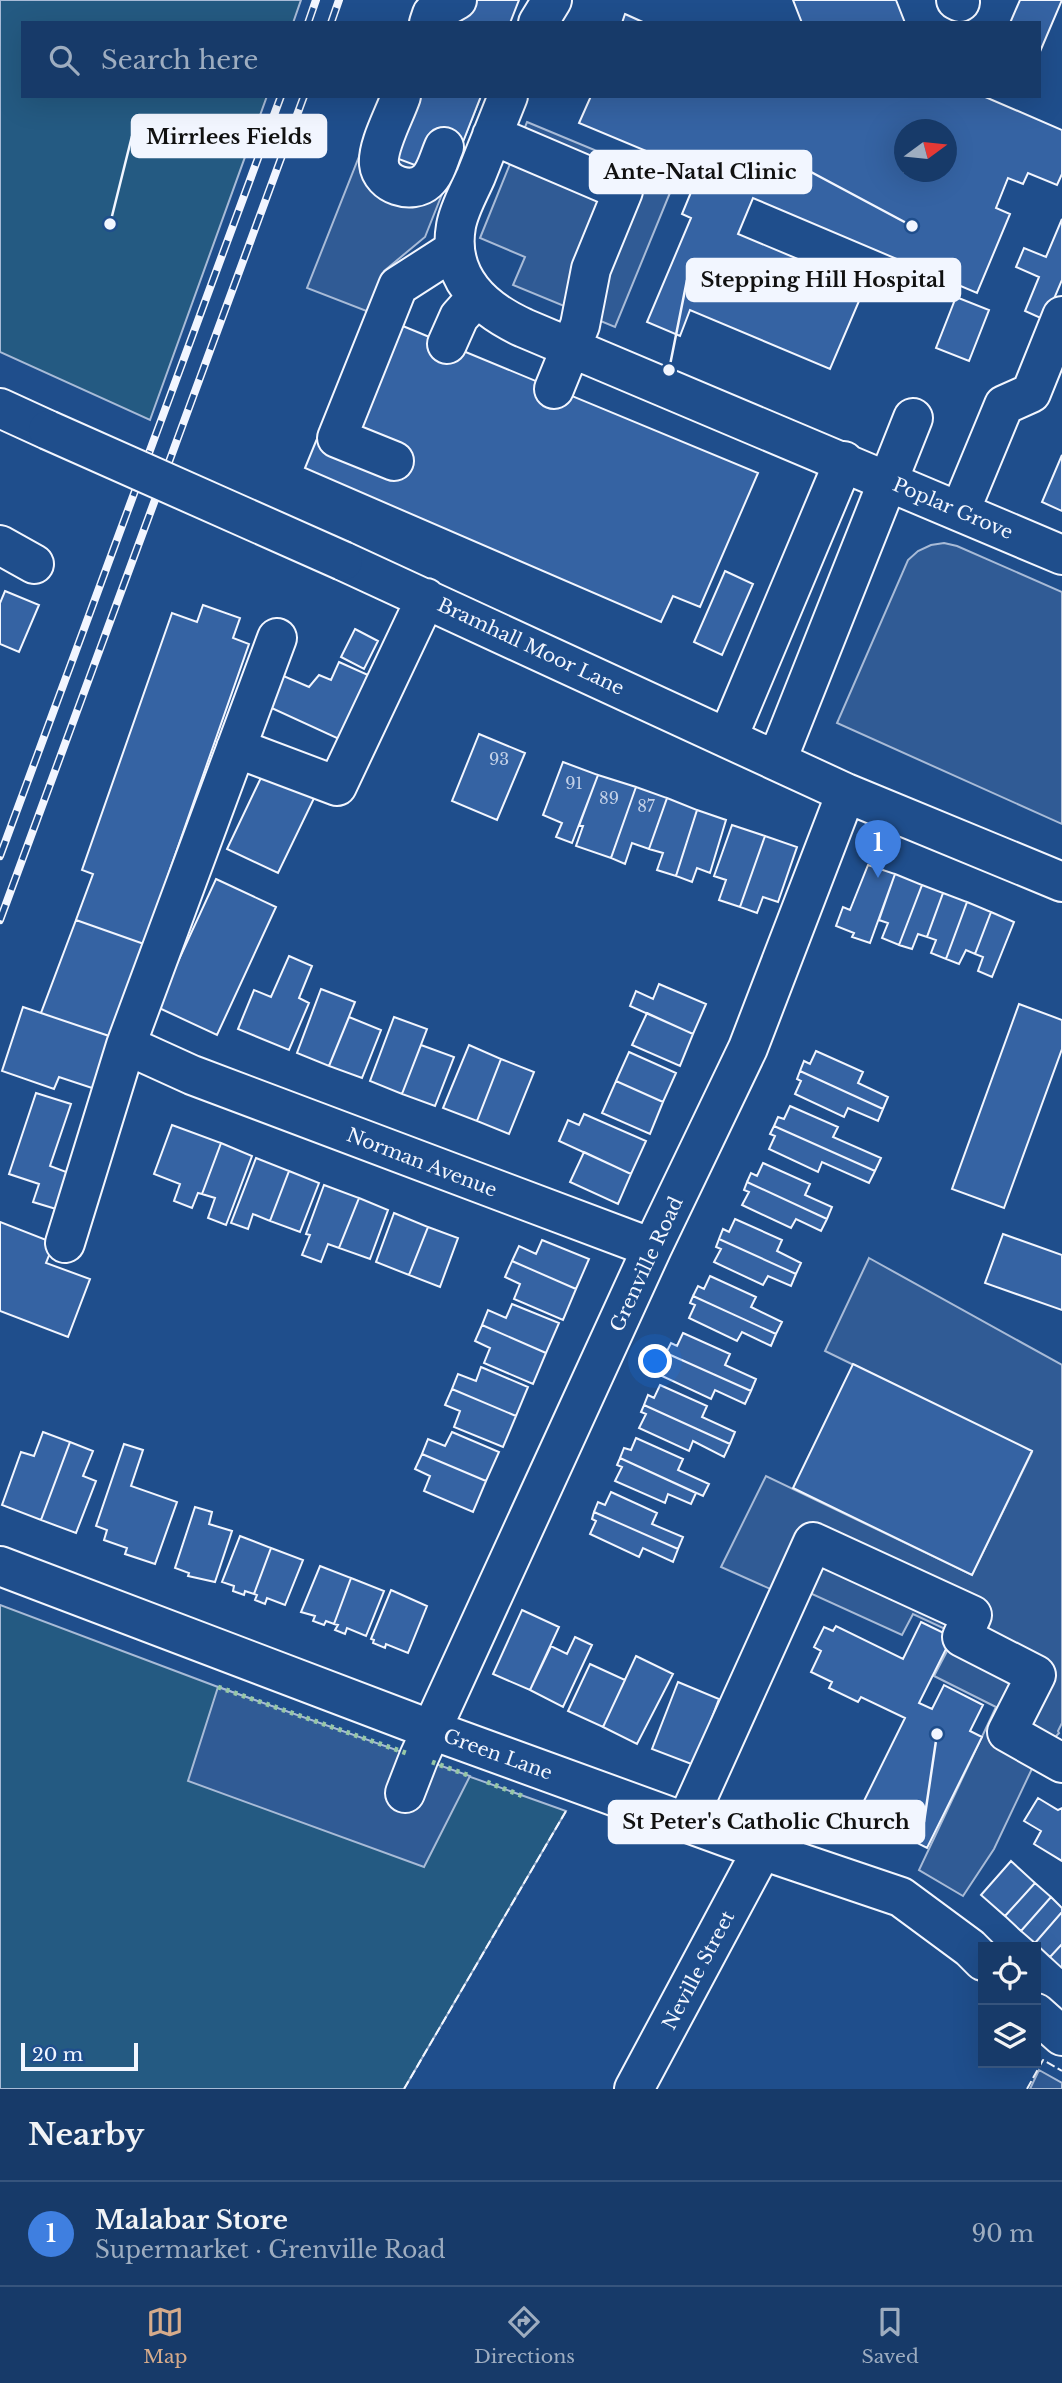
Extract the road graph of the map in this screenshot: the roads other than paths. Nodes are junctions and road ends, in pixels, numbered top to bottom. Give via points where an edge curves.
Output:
1 (457, 0) edge
2 (552, 0) edge
3 (430, 21) edge
4 (539, 21) edge
5 (400, 98) edge
6 (507, 98) edge
7 (492, 135) junction
8 (444, 147) dead end
9 (454, 250) junction
10 (476, 299) junction
11 (1062, 316) edge
12 (447, 344) dead end
13 (571, 347) junction
14 (554, 389) dead end
15 (0, 408) edge
16 (913, 418) dead end
17 (394, 461) dead end
18 (844, 461) junction
19 (887, 481) junction
20 (960, 511) junction
21 (0, 545) edge
22 (1062, 555) edge
23 (34, 564) dead end
24 (426, 598) junction
25 (276, 638) dead end
26 (728, 737) junction
27 (236, 748) junction
28 (777, 760) junction
29 (846, 793) junction
30 (1062, 881) edge
31 (126, 1045) junction
32 (65, 1243) dead end
33 (652, 1248) junction
34 (0, 1566) edge
35 (432, 1730) junction
36 (1049, 1756) edge
37 (405, 1793) dead end
38 (687, 1823) junction
39 (762, 1850) junction
40 (978, 1956) edge
41 (1041, 2017) edge
42 (1062, 2036) edge
43 (634, 2089) edge

1 - 3 street via 432,14
2 - 4 street
5 - 8 street via 380,152 379,167 387,180 413,188 426,182
6 - 7 street
7 - 9 street via 456,224
7 - 13 street via 623,191 591,269
9 - 10 street
9 - 17 street via 398,286 337,438
10 - 12 street via 460,317
10 - 13 street, Poplar Grove via 504,319
11 - 20 street via 1031,393 1004,405
13 - 14 street
13 - 18 street, Poplar Grove
15 - 24 street, Bramhall Moor Lane, bridge
16 - 19 street
18 - 19 street, Poplar Grove
18 - 26 street
19 - 20 street, Poplar Grove
19 - 28 street
20 - 22 street, Poplar Grove
21 - 23 street
24 - 26 street, Bramhall Moor Lane
24 - 27 street via 337,786
25 - 27 street
26 - 28 street, Bramhall Moor Lane
27 - 31 street
28 - 29 street, Bramhall Moor Lane
29 - 30 street, Bramhall Moor Lane
29 - 33 street, Grenville Road via 748,1048
31 - 32 street
31 - 33 street, Norman Avenue via 192,1075
33 - 35 street, Grenville Road
34 - 35 street, Green Lane
35 - 37 street, Grenville Road
35 - 38 street, Green Lane
36 - 38 street via 1007,1732 1036,1675 962,1637 972,1615 813,1542
38 - 39 street, Green Lane
39 - 40 street, Green Lane via 901,1897
39 - 43 street, Neville Street
41 - 42 street

